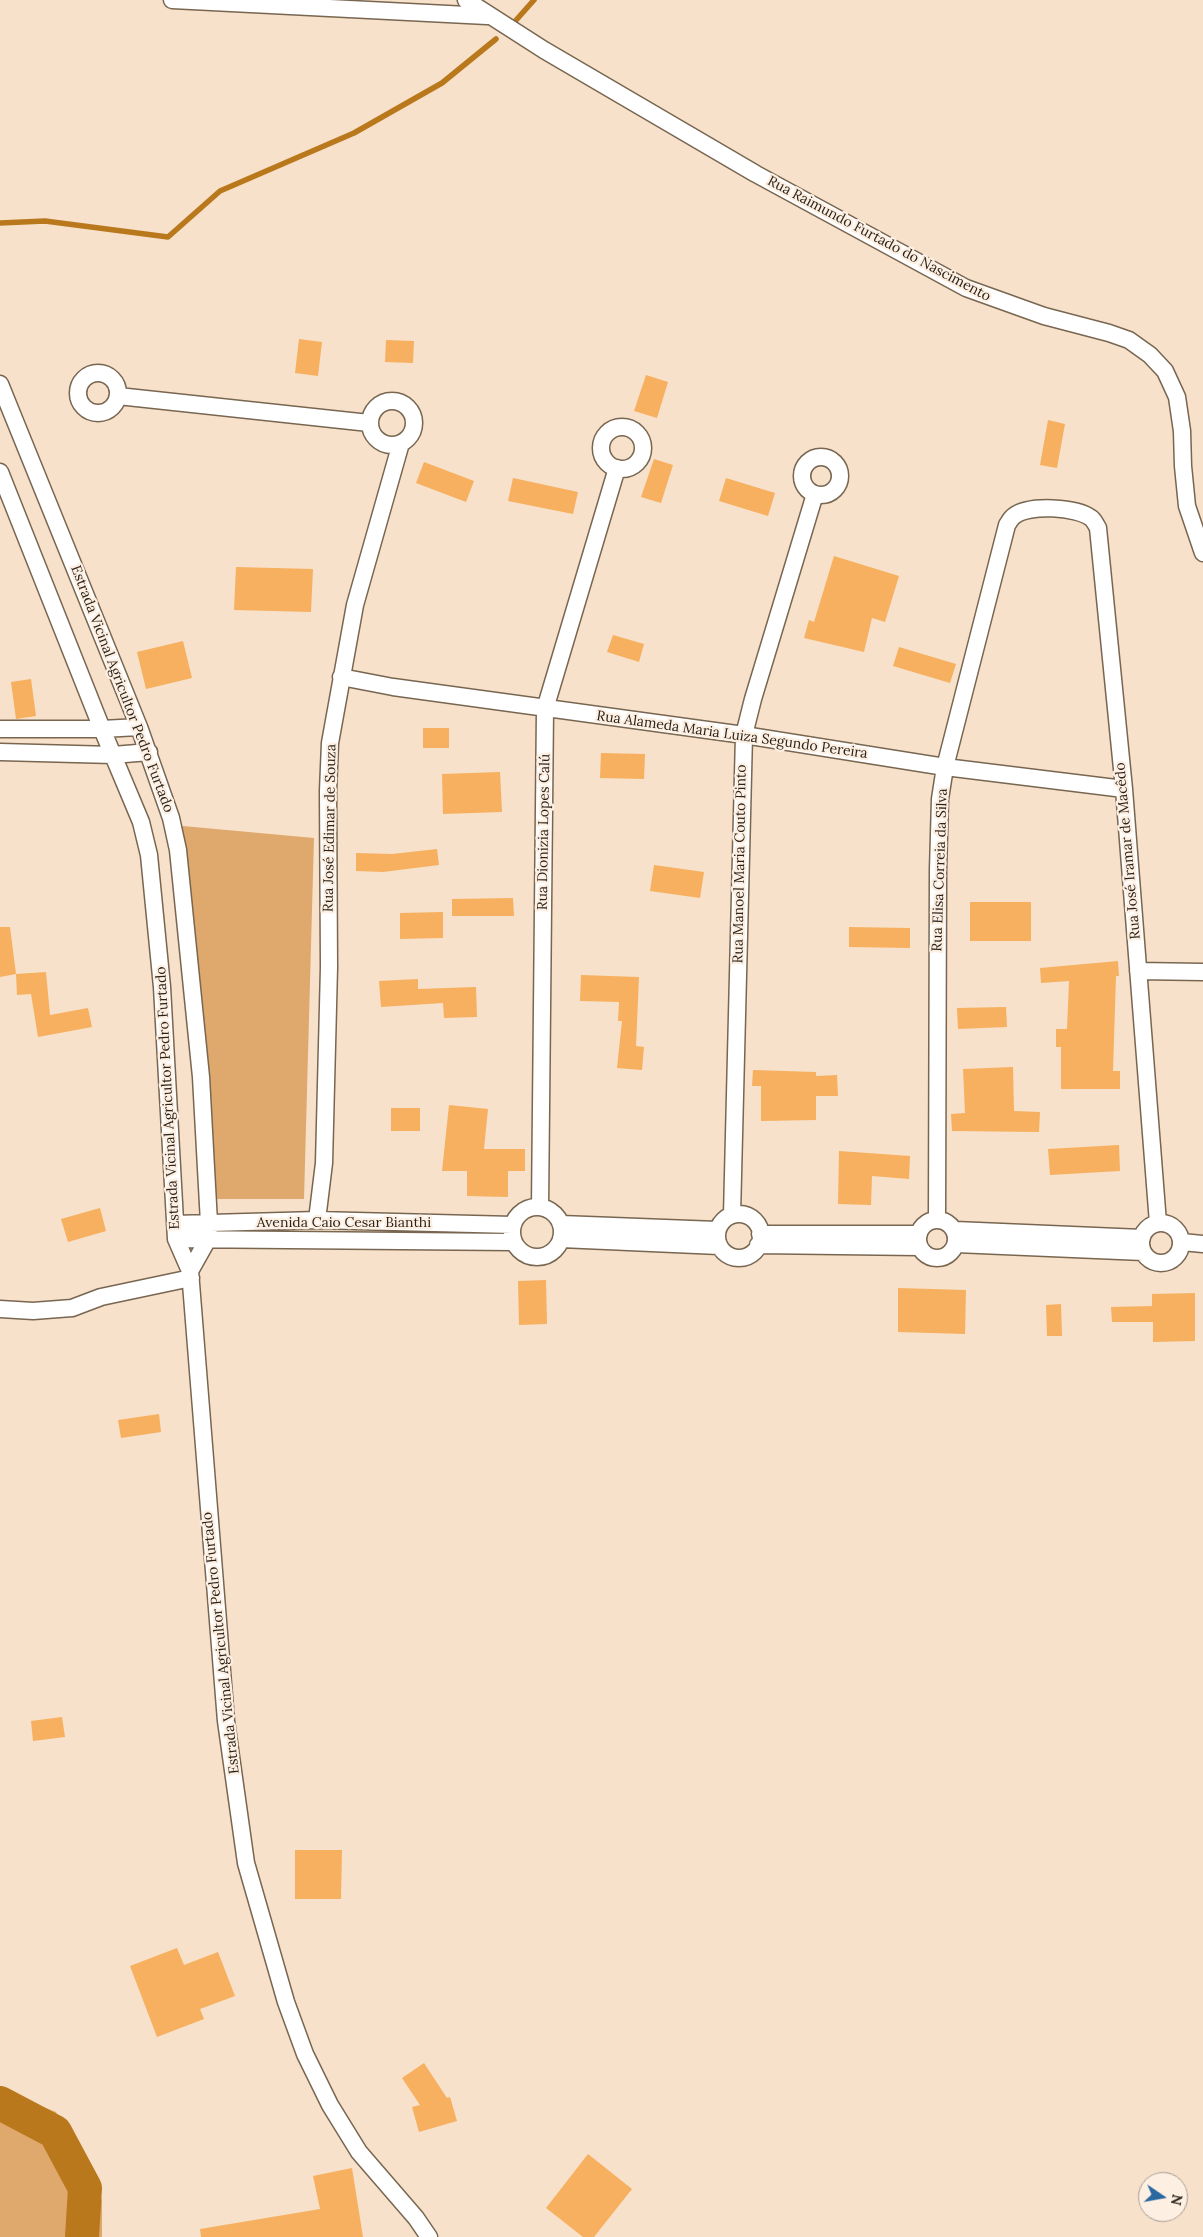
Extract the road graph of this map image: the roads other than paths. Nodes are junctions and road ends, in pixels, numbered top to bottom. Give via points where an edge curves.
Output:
1 (172, 0) edge
2 (466, 0) edge
3 (487, 16) junction
4 (0, 384) edge
5 (118, 396) dead end
6 (369, 423) junction
7 (401, 443) junction
8 (616, 468) dead end
9 (0, 472) edge
10 (815, 494) dead end
11 (1057, 509) joint
12 (1203, 553) edge
13 (341, 678) junction
14 (545, 709) junction
15 (140, 727) junction
16 (0, 729) edge
17 (102, 729) junction
18 (744, 735) junction
19 (0, 752) edge
20 (149, 752) junction
21 (113, 755) junction
22 (945, 767) junction
23 (1124, 790) junction
24 (1138, 971) junction
25 (1203, 972) edge
26 (540, 1207) junction
27 (732, 1214) junction
28 (317, 1220) junction
29 (937, 1220) junction
30 (1158, 1223) junction
31 (513, 1225) junction
32 (208, 1231) junction
33 (176, 1232) junction
34 (561, 1232) junction
35 (955, 1237) junction
36 (718, 1238) junction
37 (759, 1240) junction
38 (919, 1240) junction
39 (514, 1242) junction
40 (1182, 1242) junction
41 (1203, 1244) edge
42 (1143, 1245) junction
43 (190, 1275) junction
44 (0, 1309) edge
45 (429, 2237) edge

1 - 3 street
2 - 3 street, Rua Raimundo Furtado do Nascimento
3 - 12 street, Rua Raimundo Furtado do Nascimento via 756,174 966,288 1036,314 1129,340 1150,355 1165,371 1177,397 1187,506
4 - 15 street, Estrada Vicinal Agricultor Pedro Furtado
5 - 6 street
6 - 7 street via 370,431 380,442
6 - 7 street, Rua José Edimar de Souza via 378,404 392,400 406,405 414,425 412,433
7 - 13 street, Rua José Edimar de Souza via 355,605
8 - 14 street, Rua Dionizia Lopes Calú
9 - 17 street, Estrada Vicinal Agricultor Pedro Furtado
10 - 18 street, Rua Manoel Maria Couto Pinto
11 - 22 street, Rua Elisa Correia da Silva via 1022,512 1007,525
11 - 23 street, Rua José Iramar de Macêdo via 1082,514 1092,519 1098,528
13 - 14 street, Rua Alameda Maria Luiza Segundo Pereira
13 - 28 street, Rua José Edimar de Souza via 330,743 324,1163
14 - 18 street, Rua Alameda Maria Luiza Segundo Pereira
14 - 26 street, Rua Dionizia Lopes Calú
15 - 17 street
15 - 20 street, Estrada Vicinal Agricultor Pedro Furtado
16 - 17 street
17 - 21 street, Estrada Vicinal Agricultor Pedro Furtado
18 - 22 street, Rua Alameda Maria Luiza Segundo Pereira
18 - 27 street, Rua Manoel Maria Couto Pinto
19 - 21 street
20 - 21 street
20 - 32 street, Estrada Vicinal Agricultor Pedro Furtado via 178,850 201,1077
21 - 33 street, Estrada Vicinal Agricultor Pedro Furtado via 142,822 149,855 162,987
22 - 23 street, Rua Alameda Maria Luiza Segundo Pereira
22 - 29 street, Rua Elisa Correia da Silva via 940,799 937,899
23 - 24 street, Rua José Iramar de Macêdo
24 - 25 street
24 - 30 street, Rua José Iramar de Macêdo
26 - 31 street via 526,1209
26 - 34 street via 553,1212
27 - 36 street via 720,1223
27 - 37 street via 751,1217 759,1227
28 - 31 street, Avenida Caio Cesar Bianthi
28 - 32 street, Avenida Caio Cesar Bianthi
29 - 35 street via 946,1222
29 - 38 street via 928,1222
30 - 40 street via 1165,1222 1177,1229
30 - 42 street via 1146,1230
31 - 39 street
32 - 33 street, Avenida Caio Cesar Bianthi
32 - 39 street, Avenida Caio Cesar Bianthi
32 - 43 street
33 - 43 street, Estrada Vicinal Agricultor Pedro Furtado
34 - 36 street
34 - 39 street via 553,1252 538,1258 523,1254
35 - 38 street via 950,1254 937,1258 925,1255
35 - 42 street
36 - 37 street via 729,1255 742,1258 754,1251
37 - 38 street
40 - 41 street
40 - 42 street via 1178,1254 1168,1262 1155,1262
43 - 44 street via 100,1297 72,1308
43 - 45 street, Estrada Vicinal Agricultor Pedro Furtado via 223,1691 246,1863 286,2002 305,2054 330,2106 359,2152

